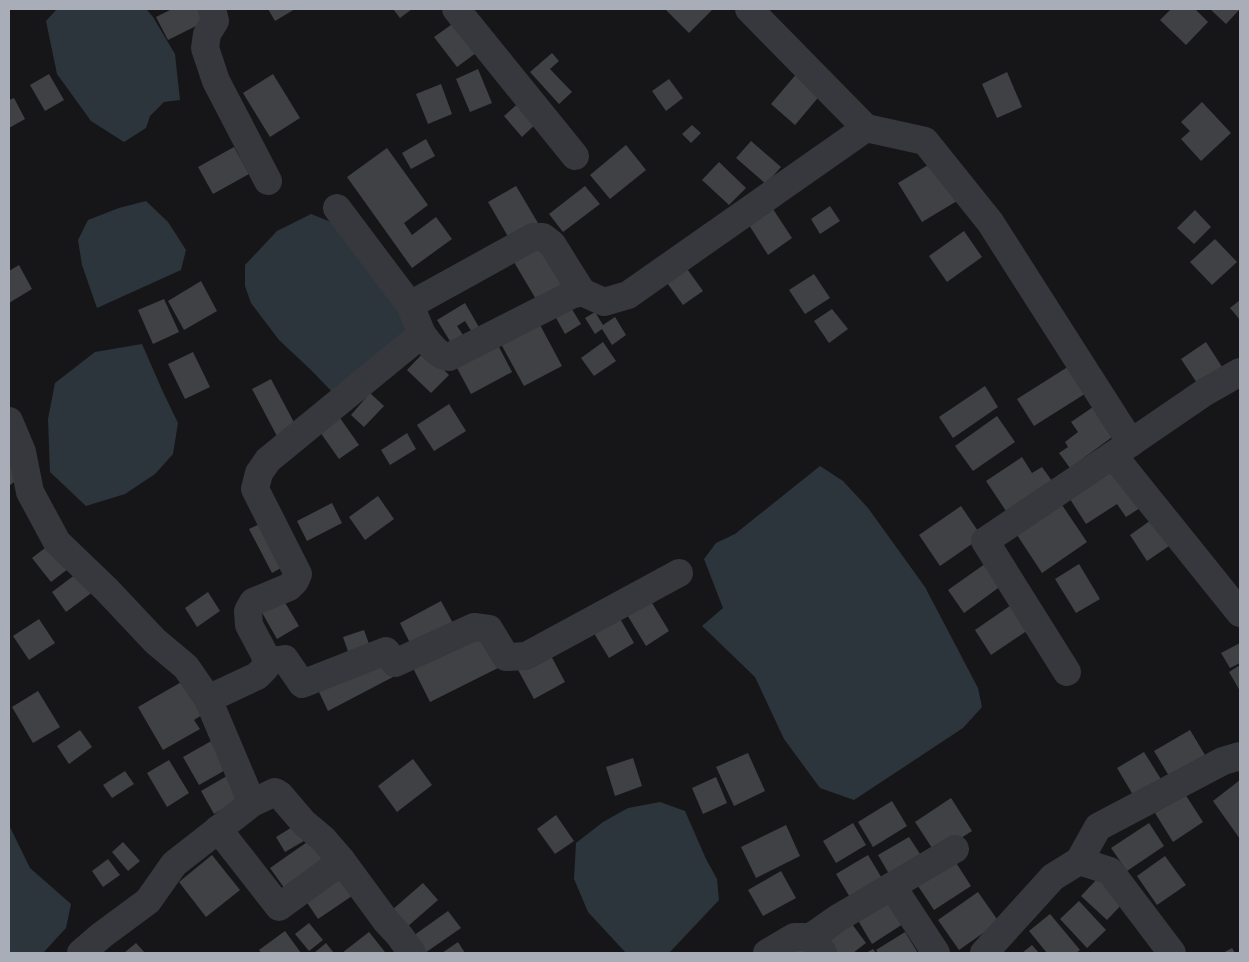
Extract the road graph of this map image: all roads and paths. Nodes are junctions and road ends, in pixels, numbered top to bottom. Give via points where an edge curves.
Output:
1 (212, 9) edge
2 (456, 9) edge
3 (748, 9) edge
4 (866, 128) junction
5 (575, 156) dead end
6 (268, 181) dead end
7 (337, 208) dead end
8 (582, 292) junction
9 (410, 305) junction
10 (422, 334) junction
11 (1240, 372) edge
12 (9, 421) edge
13 (1122, 449) junction
14 (679, 573) dead end
15 (1240, 613) edge
16 (266, 662) junction
17 (1067, 672) dead end
18 (208, 699) junction
19 (1240, 756) edge
20 (252, 803) junction
21 (218, 829) junction
22 (955, 848) dead end
23 (342, 861) junction
24 (1079, 861) junction
25 (892, 886) junction
26 (817, 945) edge
27 (81, 953) edge
28 (412, 953) edge
29 (767, 953) edge
30 (936, 953) edge
31 (984, 953) edge
32 (1172, 953) edge

1 - 6 street via 215,21 207,34 205,48 216,81
2 - 5 street
3 - 4 street
4 - 8 street via 628,295 604,302
4 - 13 street via 925,141 990,222
7 - 9 street
8 - 9 street via 552,244 543,237 533,237
8 - 10 street via 449,357 437,353
9 - 10 street
10 - 16 street via 268,460 259,473 255,489 298,574 289,587 253,602 248,611 249,625
11 - 13 street
12 - 18 street via 22,452 30,492 57,542 155,641 186,667
13 - 15 street
13 - 17 street via 985,541
14 - 16 street via 526,656 506,657 489,629 474,627 395,663 386,651 302,684 285,659
16 - 18 street via 257,676
18 - 20 street
19 - 24 street via 1223,761 1098,828
20 - 21 street
20 - 23 street via 275,792 280,795
21 - 23 street via 279,907
21 - 27 street via 174,864 148,902
22 - 25 street
23 - 28 street
24 - 31 street via 1053,877
24 - 32 street via 1110,872
25 - 26 street via 838,918
25 - 30 street
26 - 29 street via 794,937

